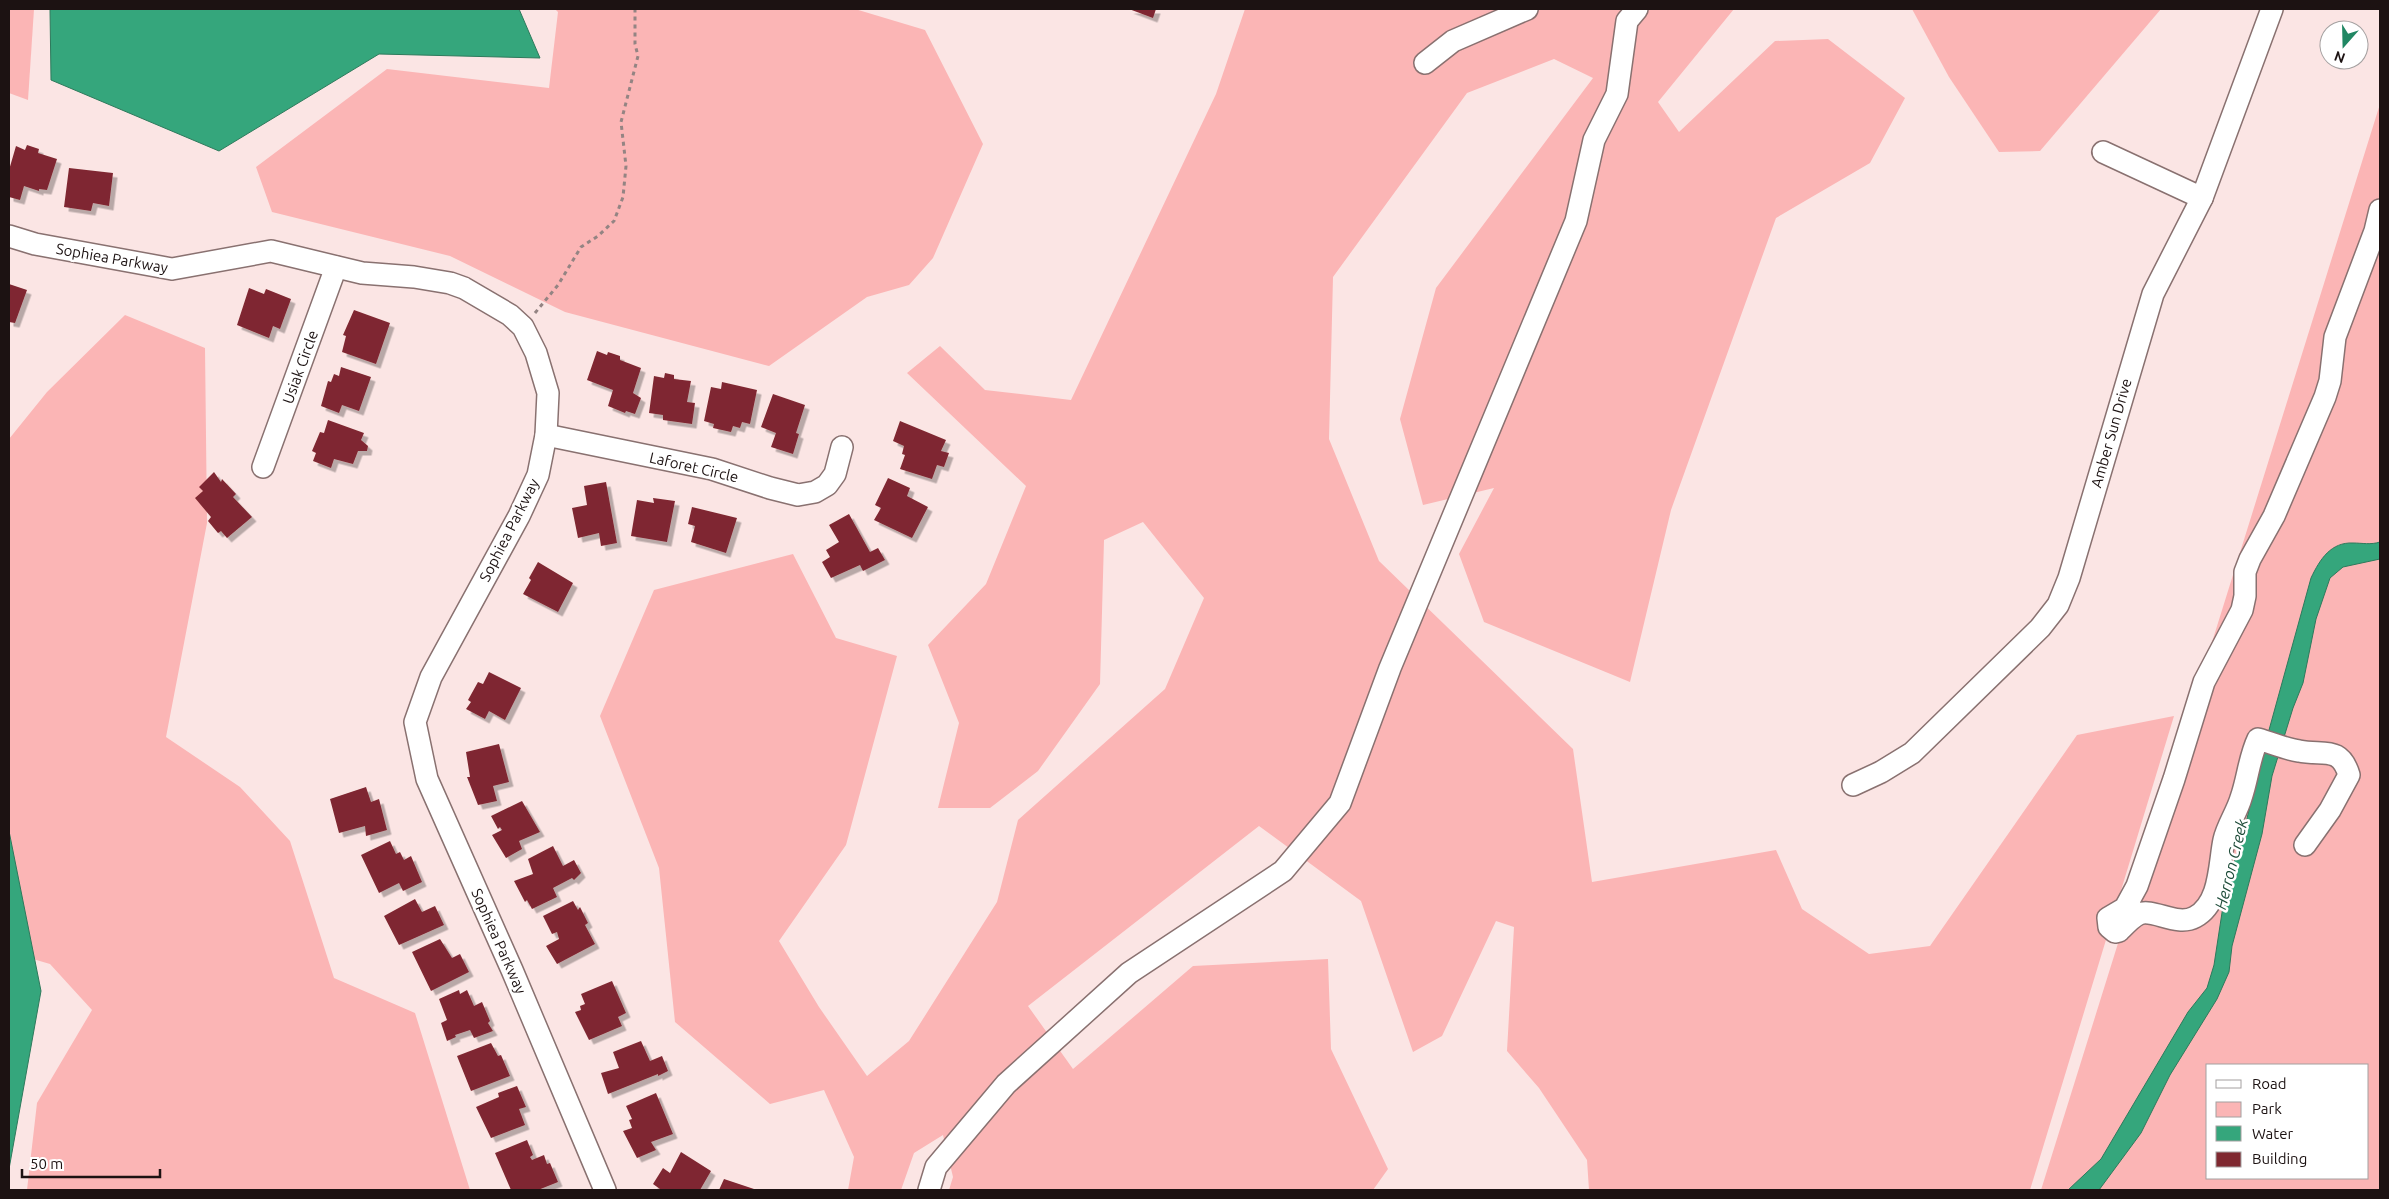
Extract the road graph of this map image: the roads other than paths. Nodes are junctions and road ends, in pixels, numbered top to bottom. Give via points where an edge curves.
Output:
1 (1527, 9) edge
2 (1637, 9) edge
3 (2272, 9) edge
4 (1426, 64) dead end
5 (2104, 152) dead end
6 (2202, 198) junction
7 (2380, 210) edge
8 (9, 236) edge
9 (336, 267) junction
10 (546, 435) junction
11 (842, 447) dead end
12 (263, 467) dead end
13 (1853, 785) dead end
14 (2305, 845) dead end
15 (605, 1190) edge
16 (928, 1190) edge

1 - 4 street via 1453,41
2 - 16 street via 1627,21 1617,94 1594,140 1576,220 1390,668 1340,803 1283,871 1129,973 1006,1084 936,1167
3 - 6 street, Amber Sun Drive
5 - 6 street
6 - 13 street, Amber Sun Drive via 2153,294 2069,578 2058,605 2040,628 1912,753
7 - 14 street via 2335,337 2325,397 2274,516 2245,572 2242,610 2204,682 2137,886 2125,908 2108,918 2108,923 2112,930 2118,931 2139,914 2177,920 2195,917 2205,908 2220,873 2224,840 2242,795 2258,739 2291,750 2327,752 2342,758 2349,775 2330,810
8 - 9 street, Sophiea Parkway via 35,244 172,269 272,251
9 - 10 street, Sophiea Parkway via 450,283 510,315 523,327 536,353 548,393
9 - 12 street, Usiak Circle
10 - 11 street, Laforet Circle via 712,469 798,494 815,492 827,486
10 - 15 street, Sophiea Parkway via 538,475 431,677 415,722 427,780

